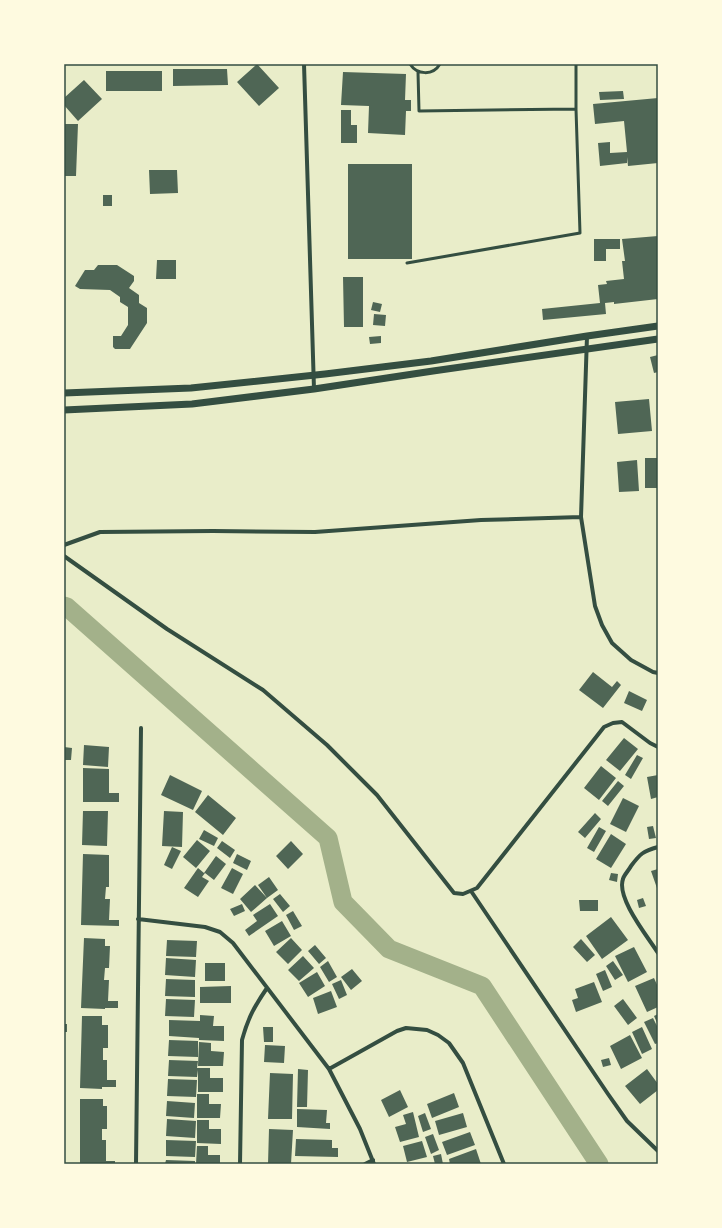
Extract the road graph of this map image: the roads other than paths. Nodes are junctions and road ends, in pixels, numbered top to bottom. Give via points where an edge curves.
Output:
1 (304, 64) edge
2 (410, 64) edge
3 (440, 64) edge
4 (576, 64) edge
5 (418, 72) junction
6 (576, 109) junction
7 (407, 262) dead end
8 (658, 326) edge
9 (587, 336) junction
10 (658, 339) edge
11 (586, 350) junction
12 (314, 375) junction
13 (314, 389) junction
14 (64, 393) edge
15 (64, 410) edge
16 (581, 517) junction
17 (64, 545) edge
18 (64, 556) edge
19 (658, 673) edge
20 (141, 728) dead end
21 (658, 747) edge
22 (658, 848) edge
23 (471, 891) junction
24 (138, 919) junction
25 (658, 953) edge
26 (267, 988) junction
27 (329, 1069) junction
28 (658, 1151) edge
29 (374, 1162) edge
30 (136, 1164) edge
31 (240, 1164) edge
32 (365, 1164) edge
33 (504, 1164) edge

1 - 12 street
2 - 5 lane
3 - 5 lane via 429,72
4 - 6 lane
5 - 6 lane via 419,111
6 - 7 lane via 580,233
8 - 9 street
9 - 11 street
9 - 12 street via 431,361
10 - 11 street
11 - 13 street
11 - 16 street
12 - 13 street
12 - 14 street via 191,388
13 - 15 street via 192,404
16 - 17 street via 481,520 315,532 100,532
16 - 19 street via 595,606 602,625 612,643 631,660
18 - 23 street via 167,629 263,690 327,745 377,795 454,893 463,894
20 - 24 street
21 - 23 street via 622,722 604,727 477,888
22 - 25 street via 640,854 622,879 624,900
23 - 28 street via 627,1121
24 - 26 street via 205,927 220,932 233,943
24 - 30 street
26 - 27 street
26 - 31 street via 247,1022 242,1040
27 - 29 street
27 - 33 street via 406,1028 427,1030 438,1035 449,1043 463,1062
29 - 32 street

